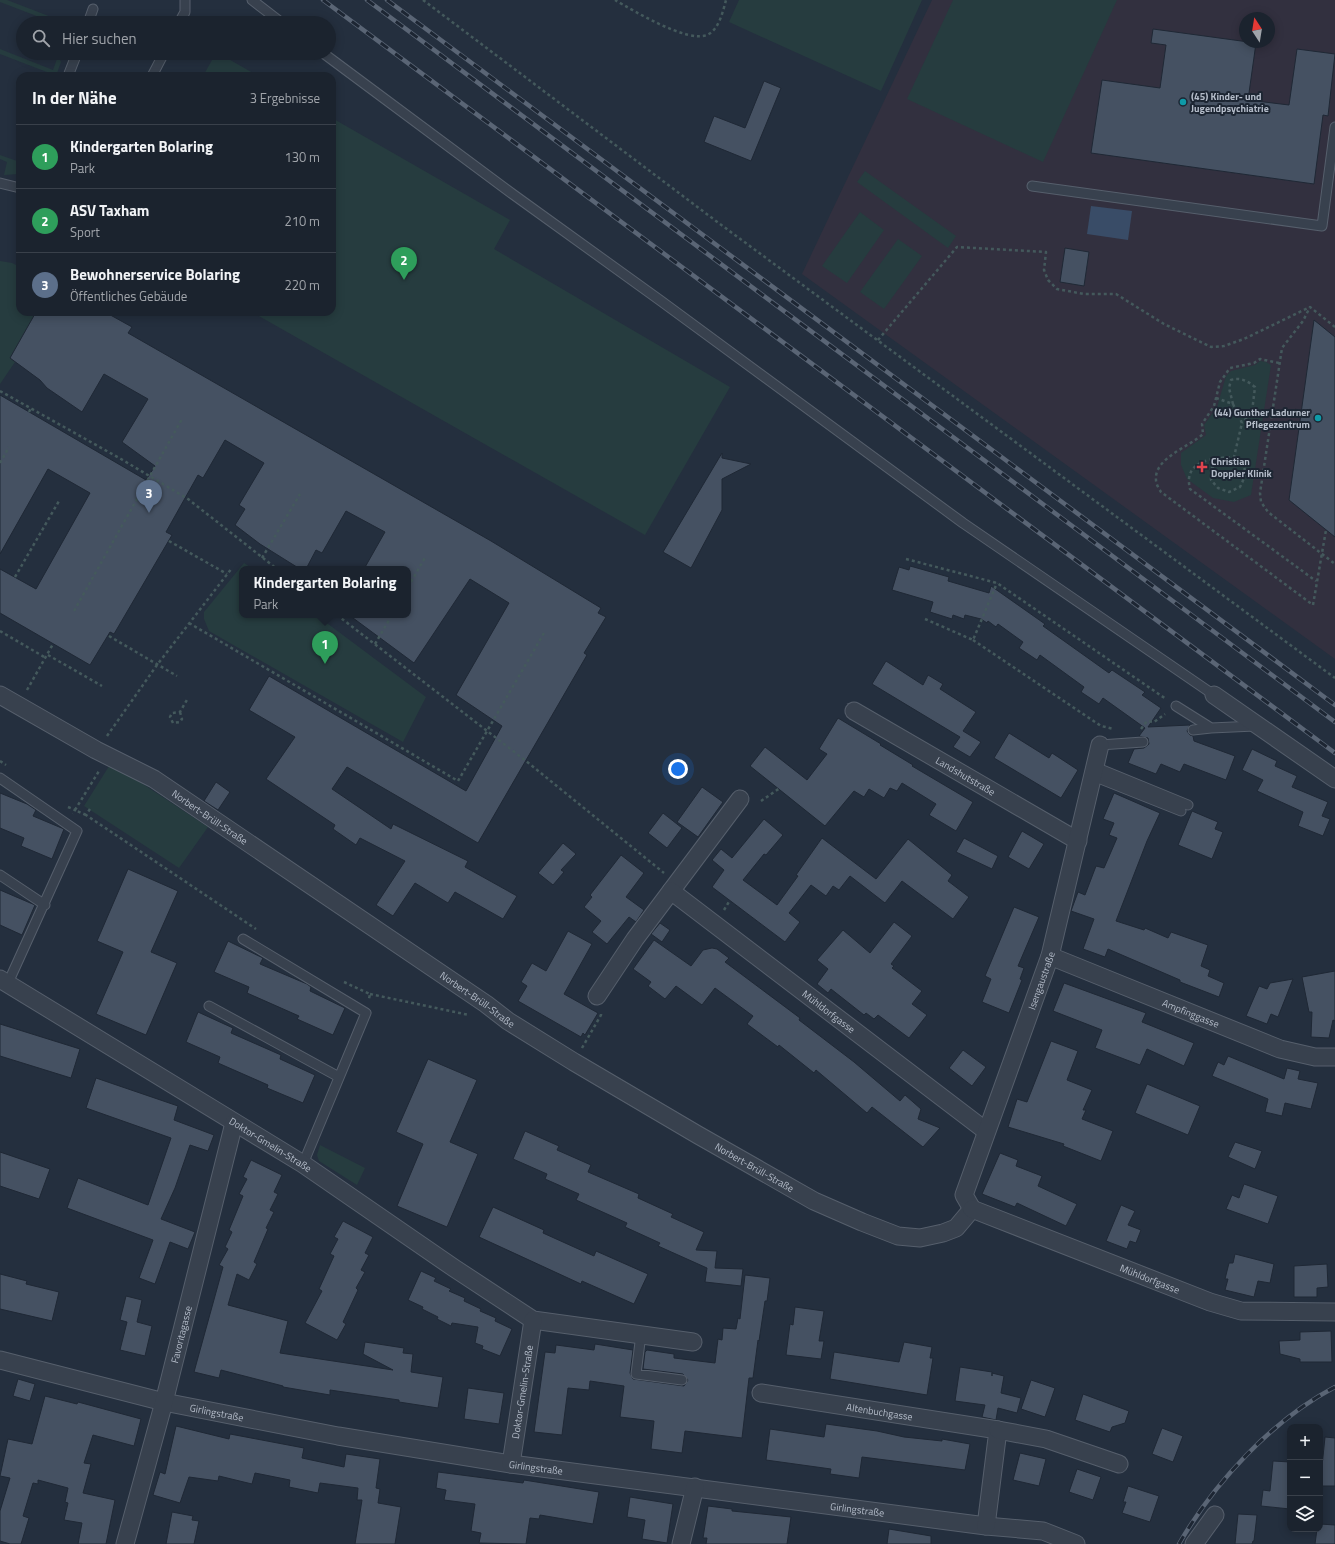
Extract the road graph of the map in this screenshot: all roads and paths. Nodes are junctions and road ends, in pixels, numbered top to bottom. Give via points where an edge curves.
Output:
1 (186, 0) edge
2 (252, 0) edge
3 (423, 0) edge
4 (615, 0) edge
5 (726, 0) edge
6 (93, 9) dead end
7 (90, 16) edge
8 (183, 16) edge
9 (273, 16) edge
10 (74, 60) edge
11 (160, 60) edge
12 (332, 60) edge
13 (70, 72) edge
14 (154, 72) edge
15 (1335, 127) edge
16 (0, 182) edge
17 (1032, 186) dead end
18 (16, 187) edge
19 (1310, 307) junction
20 (1335, 327) edge
21 (878, 340) junction
22 (1279, 363) junction
23 (0, 391) edge
24 (1216, 398) junction
25 (1233, 404) junction
26 (31, 408) junction
27 (29, 412) dead end
28 (182, 418) dead end
29 (1242, 423) junction
30 (9, 447) dead end
31 (1222, 457) junction
32 (1234, 457) junction
33 (0, 463) edge
34 (151, 476) junction
35 (300, 494) dead end
36 (59, 501) dead end
37 (169, 541) dead end
38 (426, 556) dead end
39 (262, 558) junction
40 (906, 559) dead end
41 (1335, 564) edge
42 (273, 566) edge
43 (232, 568) dead end
44 (227, 574) junction
45 (14, 577) dead end
46 (411, 582) edge
47 (997, 583) junction
48 (74, 610) dead end
49 (341, 618) edge
50 (390, 618) edge
51 (925, 619) dead end
52 (189, 623) junction
53 (0, 631) edge
54 (544, 633) dead end
55 (109, 636) dead end
56 (974, 640) junction
57 (53, 644) dead end
58 (375, 644) junction
59 (47, 656) junction
60 (157, 665) junction
61 (176, 676) dead end
62 (1335, 678) edge
63 (102, 686) dead end
64 (0, 695) edge
65 (1214, 695) joint
66 (188, 698) dead end
67 (19, 705) junction
68 (1176, 706) junction
69 (854, 711) dead end
70 (180, 712) junction
71 (1259, 726) junction
72 (1211, 728) junction
73 (1119, 730) dead end
74 (1193, 730) dead end
75 (487, 731) junction
76 (1138, 733) dead end
77 (1143, 742) dead end
78 (1100, 745) joint
79 (96, 750) junction
80 (99, 770) dead end
81 (1094, 772) junction
82 (0, 778) edge
83 (1335, 779) edge
84 (780, 788) dead end
85 (740, 799) dead end
86 (761, 801) dead end
87 (1184, 808) dead end
88 (90, 809) dead end
89 (89, 816) junction
90 (1078, 841) junction
91 (0, 875) edge
92 (674, 887) junction
93 (45, 905) junction
94 (259, 931) dead end
95 (243, 939) dead end
96 (1050, 956) junction
97 (4, 981) edge
98 (341, 981) dead end
99 (370, 994) junction
100 (598, 996) joint
101 (209, 1006) dead end
102 (366, 1013) junction
103 (471, 1016) dead end
104 (588, 1036) dead end
105 (1335, 1057) edge
106 (340, 1077) junction
107 (234, 1124) junction
108 (986, 1131) junction
109 (303, 1164) junction
110 (972, 1209) junction
111 (1335, 1312) edge
112 (533, 1320) junction
113 (641, 1334) junction
114 (693, 1342) dead end
115 (0, 1360) edge
116 (682, 1380) dead end
117 (761, 1393) dead end
118 (164, 1402) junction
119 (998, 1430) junction
120 (511, 1464) junction
121 (1119, 1464) dead end
122 (695, 1486) junction
123 (1215, 1515) dead end
124 (986, 1526) junction
125 (125, 1544) edge
126 (681, 1544) edge
127 (1076, 1544) edge
128 (1194, 1544) edge

1 - 8 lane
2 - 9 lane
3 - 21 path
4 - 5 path via 687,35 701,36 709,34 715,28
6 - 7 lane
10 - 13 lane
11 - 14 lane
12 - 65 lane via 963,523
15 - 17 lane via 1322,226
16 - 18 lane
19 - 20 path
19 - 21 path via 1244,339 1224,346 1211,347 1164,324 1116,294 1084,294 1057,289 1048,280 1044,270 1046,252 957,248
19 - 22 path via 1303,321 1282,348
21 - 62 path
22 - 24 path via 1260,359 1254,363 1230,368 1220,382
22 - 41 path via 1260,493 1261,502 1268,512
23 - 26 path
24 - 25 path
24 - 31 path, bridge via 1214,406 1202,424 1203,434 1166,459 1158,468 1156,480 1161,492 1313,605 1326,529 1316,581 1190,489 1187,478 1191,469 1201,462
25 - 29 path
25 - 29 path via 1229,388 1231,380 1237,378 1248,381 1255,387 1252,412
26 - 27 path
26 - 34 path
28 - 34 path
29 - 32 path
30 - 33 path
31 - 32 path
31 - 32 path via 1211,469 1211,480 1218,488 1229,492 1240,487 1246,475 1244,466
34 - 39 path via 188,499
34 - 48 path
35 - 39 path
36 - 45 path
37 - 44 path
38 - 46 path
39 - 42 path
40 - 47 path
43 - 44 path
44 - 52 path
47 - 56 path
47 - 68 path
49 - 58 path
50 - 58 path
51 - 56 path
52 - 60 path
52 - 75 path via 458,781
53 - 59 path
54 - 75 path
55 - 60 path
56 - 73 path via 1101,726
57 - 59 path
58 - 75 path
59 - 63 path
59 - 67 path
60 - 61 path
60 - 79 path
64 - 67 street, Norbert-Brüll-Straße
65 - 71 street
66 - 70 path
67 - 79 street, Norbert-Brüll-Straße
68 - 72 lane
68 - 76 path via 1154,722 1147,721
69 - 90 street, Landshutstraße
70 - 70 path via 175,712 170,717 173,723 182,719
71 - 72 lane
71 - 83 street
72 - 74 lane
75 - 92 path
77 - 78 lane
78 - 81 street, Isengaustraße
79 - 110 street, Norbert-Brüll-Straße via 154,779 508,1021 814,1201 898,1236 920,1238 956,1228
80 - 89 path via 75,810
81 - 87 lane
81 - 90 street, Isengaustraße
82 - 93 lane via 78,831
84 - 86 path
85 - 92 street
88 - 89 path via 86,815
89 - 94 path
90 - 96 street, Isengaustraße
91 - 93 lane
92 - 100 street via 634,939
92 - 108 street, Mühldorfgasse
93 - 97 lane
95 - 102 lane
96 - 105 street, Ampfinggasse via 1280,1049 1308,1056
96 - 108 street, Isengaustraße
97 - 107 street, Doktor-Gmelin-Straße
98 - 99 path
99 - 102 path
99 - 103 path
100 - 104 path via 601,1015
101 - 106 lane
102 - 106 lane
106 - 109 lane
107 - 109 street, Doktor-Gmelin-Straße
107 - 118 street, Favoritagasse
108 - 110 street, Isengaustraße via 964,1195
109 - 112 street, Doktor-Gmelin-Straße
110 - 111 street, Mühldorfgasse via 1216,1304 1241,1311
112 - 113 street, Doktor-Gmelin-Straße
112 - 120 street, Doktor-Gmelin-Straße
113 - 114 street, Doktor-Gmelin-Straße
113 - 116 lane via 636,1374
115 - 118 street, Girlingstraße
117 - 119 street, Altenbuchgasse
118 - 120 street, Girlingstraße via 330,1434
118 - 125 street, Favoritagasse
119 - 121 street, Altenbuchgasse via 1046,1439
119 - 124 street
120 - 122 street, Girlingstraße
122 - 124 street, Girlingstraße
122 - 126 street
123 - 128 street
124 - 127 street, Girlingstraße via 1043,1531

